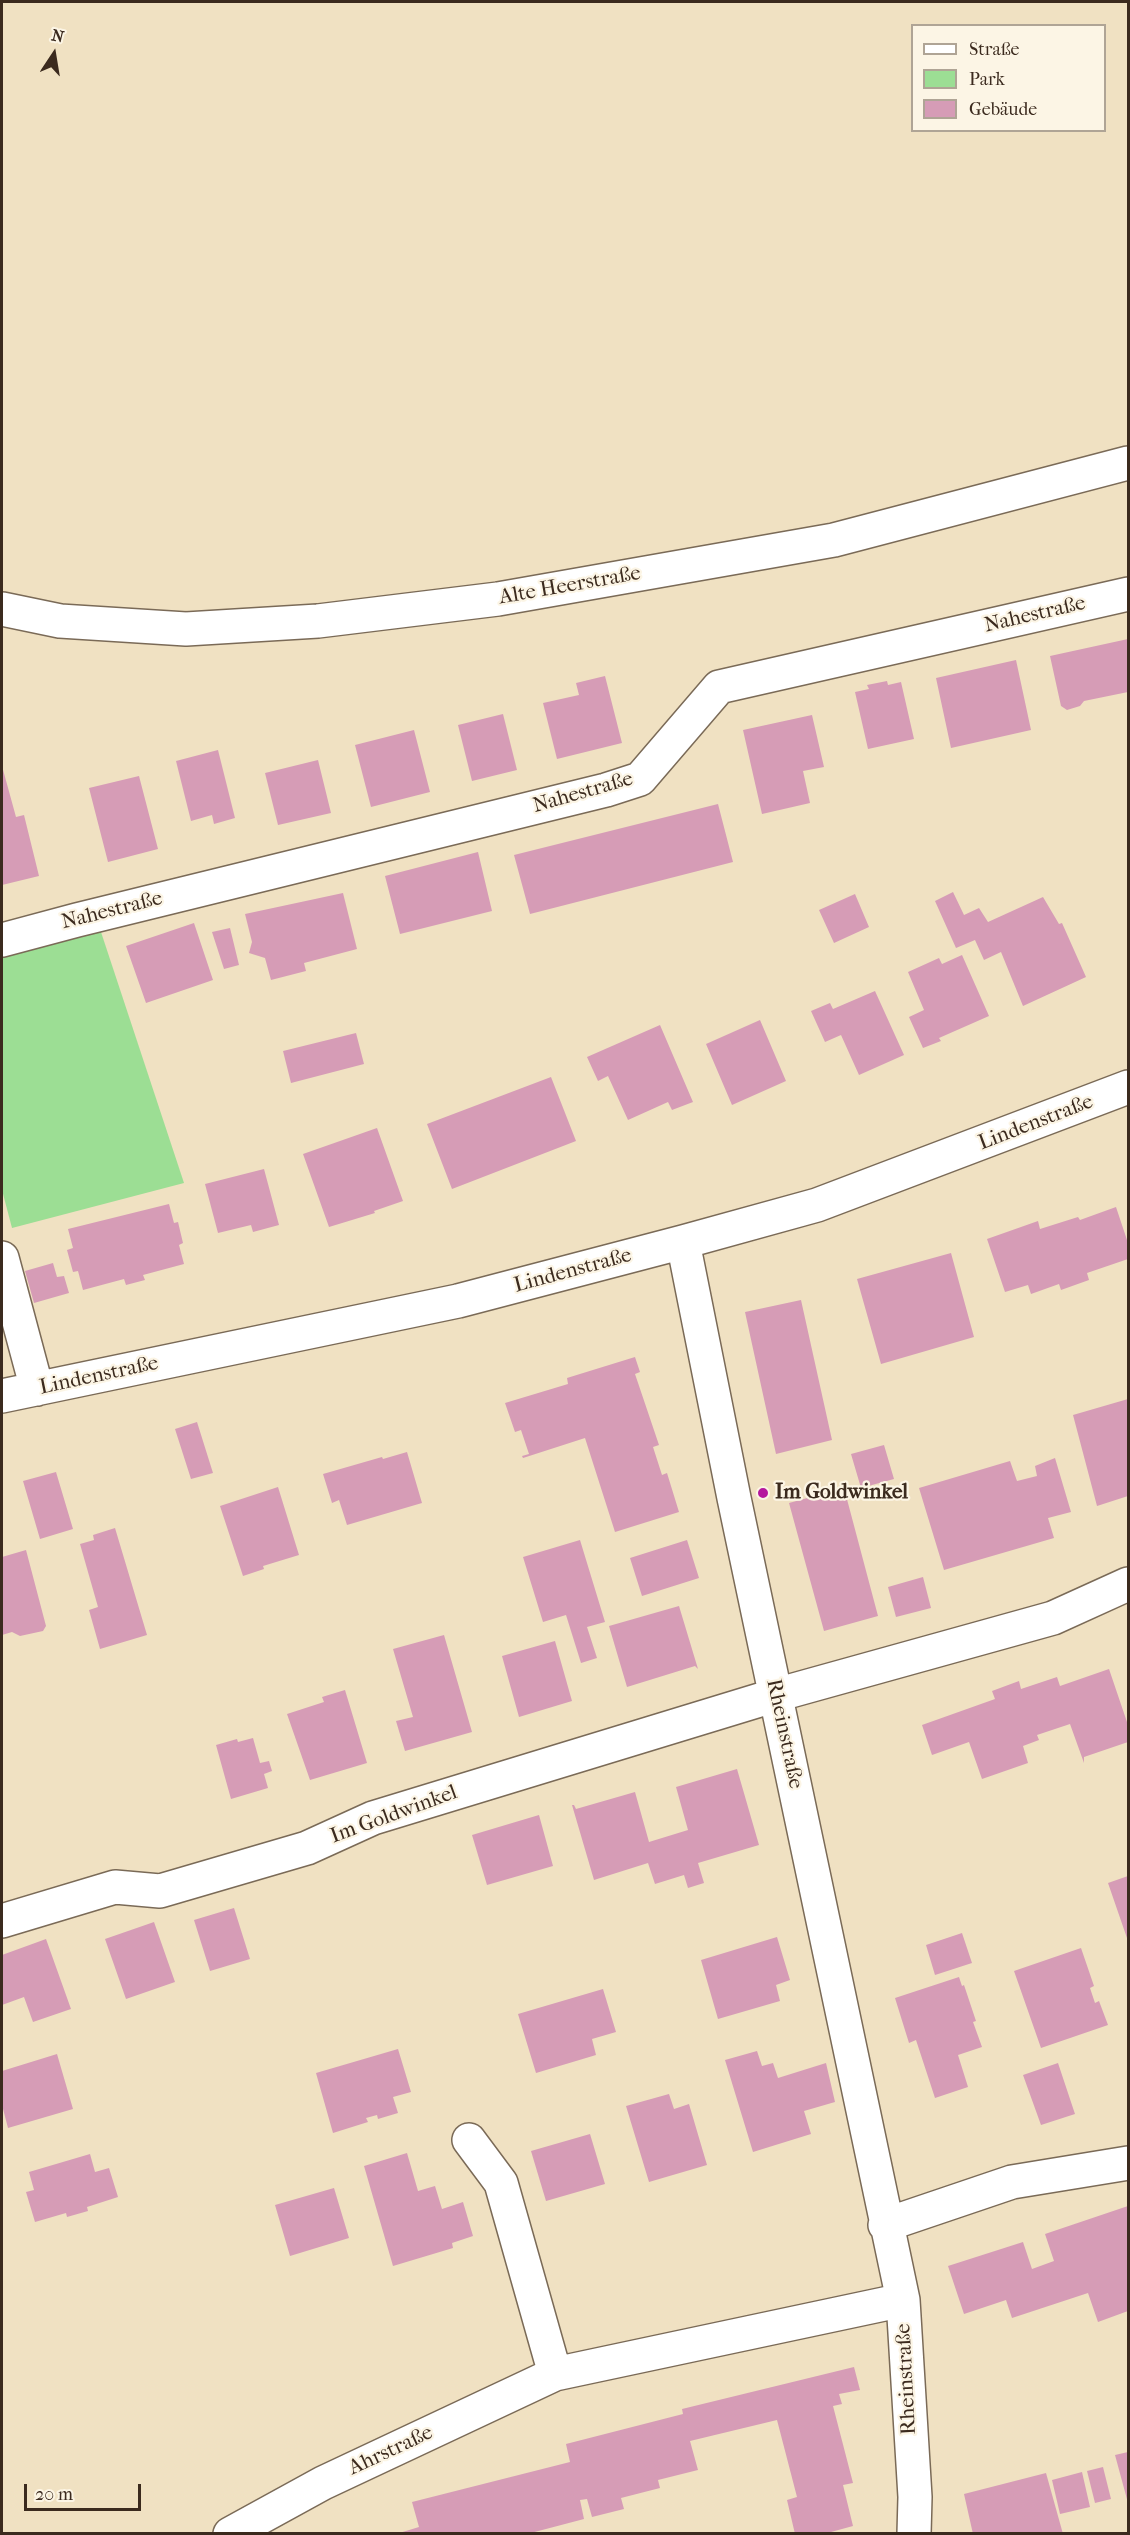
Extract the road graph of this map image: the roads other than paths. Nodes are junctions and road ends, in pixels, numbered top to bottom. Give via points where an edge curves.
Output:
1 (1128, 463) edge
2 (1128, 594) edge
3 (2, 609) edge
4 (2, 940) edge
5 (1128, 1087) edge
6 (683, 1242) junction
7 (2, 1258) edge
8 (37, 1389) junction
9 (2, 1396) edge
10 (1128, 1584) edge
11 (776, 1695) junction
12 (2, 1921) edge
13 (469, 2140) dead end
14 (1128, 2163) edge
15 (885, 2226) junction
16 (903, 2300) junction
17 (555, 2374) junction
18 (231, 2534) edge
19 (914, 2534) edge

1 - 3 street, Alte Heerstraße via 834,540 498,599 318,621 186,629 60,621
2 - 4 street, Nahestraße via 719,687 640,779 606,790
5 - 6 street, Lindenstraße via 817,1205
6 - 8 street, Lindenstraße via 458,1301
6 - 11 street, Rheinstraße
7 - 8 street
8 - 9 street, Lindenstraße
10 - 11 street, Im Goldwinkel via 1053,1618
11 - 12 street, Im Goldwinkel via 373,1818 307,1848 160,1891 115,1887
11 - 15 street, Rheinstraße
13 - 17 street via 501,2183
14 - 15 street via 1012,2182
15 - 16 street, Rheinstraße
16 - 17 street, Ahrstraße
16 - 19 street, Rheinstraße
17 - 18 street, Ahrstraße via 323,2483

